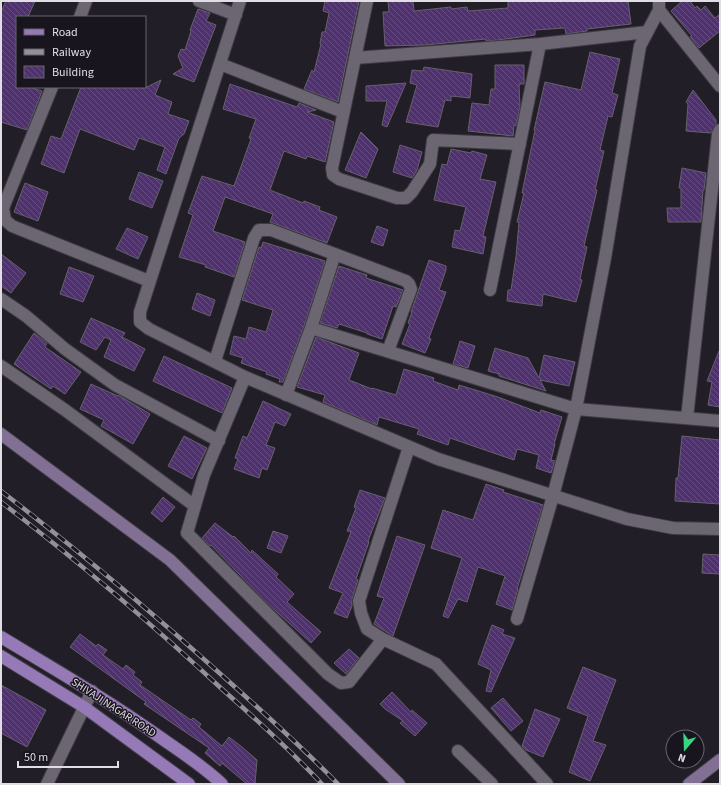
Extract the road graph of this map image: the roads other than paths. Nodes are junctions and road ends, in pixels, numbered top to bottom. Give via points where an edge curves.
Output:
1 (86, 1) edge
2 (199, 1) edge
3 (240, 1) edge
4 (367, 1) edge
5 (659, 5) edge
6 (236, 15) junction
7 (80, 16) edge
8 (647, 32) junction
9 (540, 44) junction
10 (355, 58) junction
11 (220, 64) junction
12 (720, 86) edge
13 (52, 88) edge
14 (343, 112) junction
15 (720, 130) edge
16 (520, 144) junction
17 (335, 254) junction
18 (149, 281) junction
19 (490, 290) dead end
20 (1, 299) edge
21 (312, 328) junction
22 (388, 351) junction
23 (215, 361) junction
24 (1, 366) edge
25 (245, 377) junction
26 (286, 395) junction
27 (576, 409) junction
28 (687, 418) junction
29 (720, 421) edge
30 (1, 434) edge
31 (219, 440) junction
32 (409, 447) junction
33 (553, 496) junction
34 (195, 506) junction
35 (720, 528) edge
36 (517, 619) dead end
37 (1, 637) edge
38 (383, 639) junction
39 (1, 656) edge
40 (92, 691) junction
41 (84, 707) junction
42 (458, 751) dead end
43 (720, 760) edge
44 (47, 784) edge
45 (189, 784) edge
46 (222, 784) edge
47 (400, 784) edge
48 (492, 784) edge
49 (547, 784) edge
50 (689, 784) edge

1 - 7 street
2 - 6 street
3 - 6 street
4 - 10 street
5 - 8 street
5 - 12 street
6 - 11 street
8 - 9 street
8 - 27 street via 640,46 605,258
9 - 10 street
9 - 16 street
10 - 14 street
11 - 14 street
11 - 18 street
13 - 18 street via 3,208 5,220 12,226
14 - 16 street via 332,168 334,175 397,198 406,198 412,192 430,164 433,140
15 - 28 street
16 - 19 street
17 - 21 street
17 - 22 street via 406,280 409,284 411,289
17 - 23 street via 271,230 259,230 254,238
18 - 23 street via 140,312 140,322 149,329
20 - 31 street via 114,385
21 - 22 street
21 - 26 street
22 - 27 street
23 - 25 street
24 - 34 street
25 - 26 street
25 - 31 street
26 - 32 street
27 - 28 street
27 - 33 street
28 - 29 street
30 - 47 street via 170,560
31 - 34 street via 204,475
32 - 33 street via 438,459
32 - 38 street via 359,601 366,630
33 - 35 street via 628,519 674,528
33 - 36 street
34 - 38 street via 186,533 336,680 341,683 349,682
37 - 40 main road, SHIVAJI NAGAR ROAD
38 - 49 street via 436,664
39 - 41 main road, SHIVAJI NAGAR ROAD
40 - 41 street
40 - 46 main road, SHIVAJI NAGAR ROAD via 204,768
41 - 44 street
41 - 45 main road, SHIVAJI NAGAR ROAD
42 - 48 street
43 - 50 street

